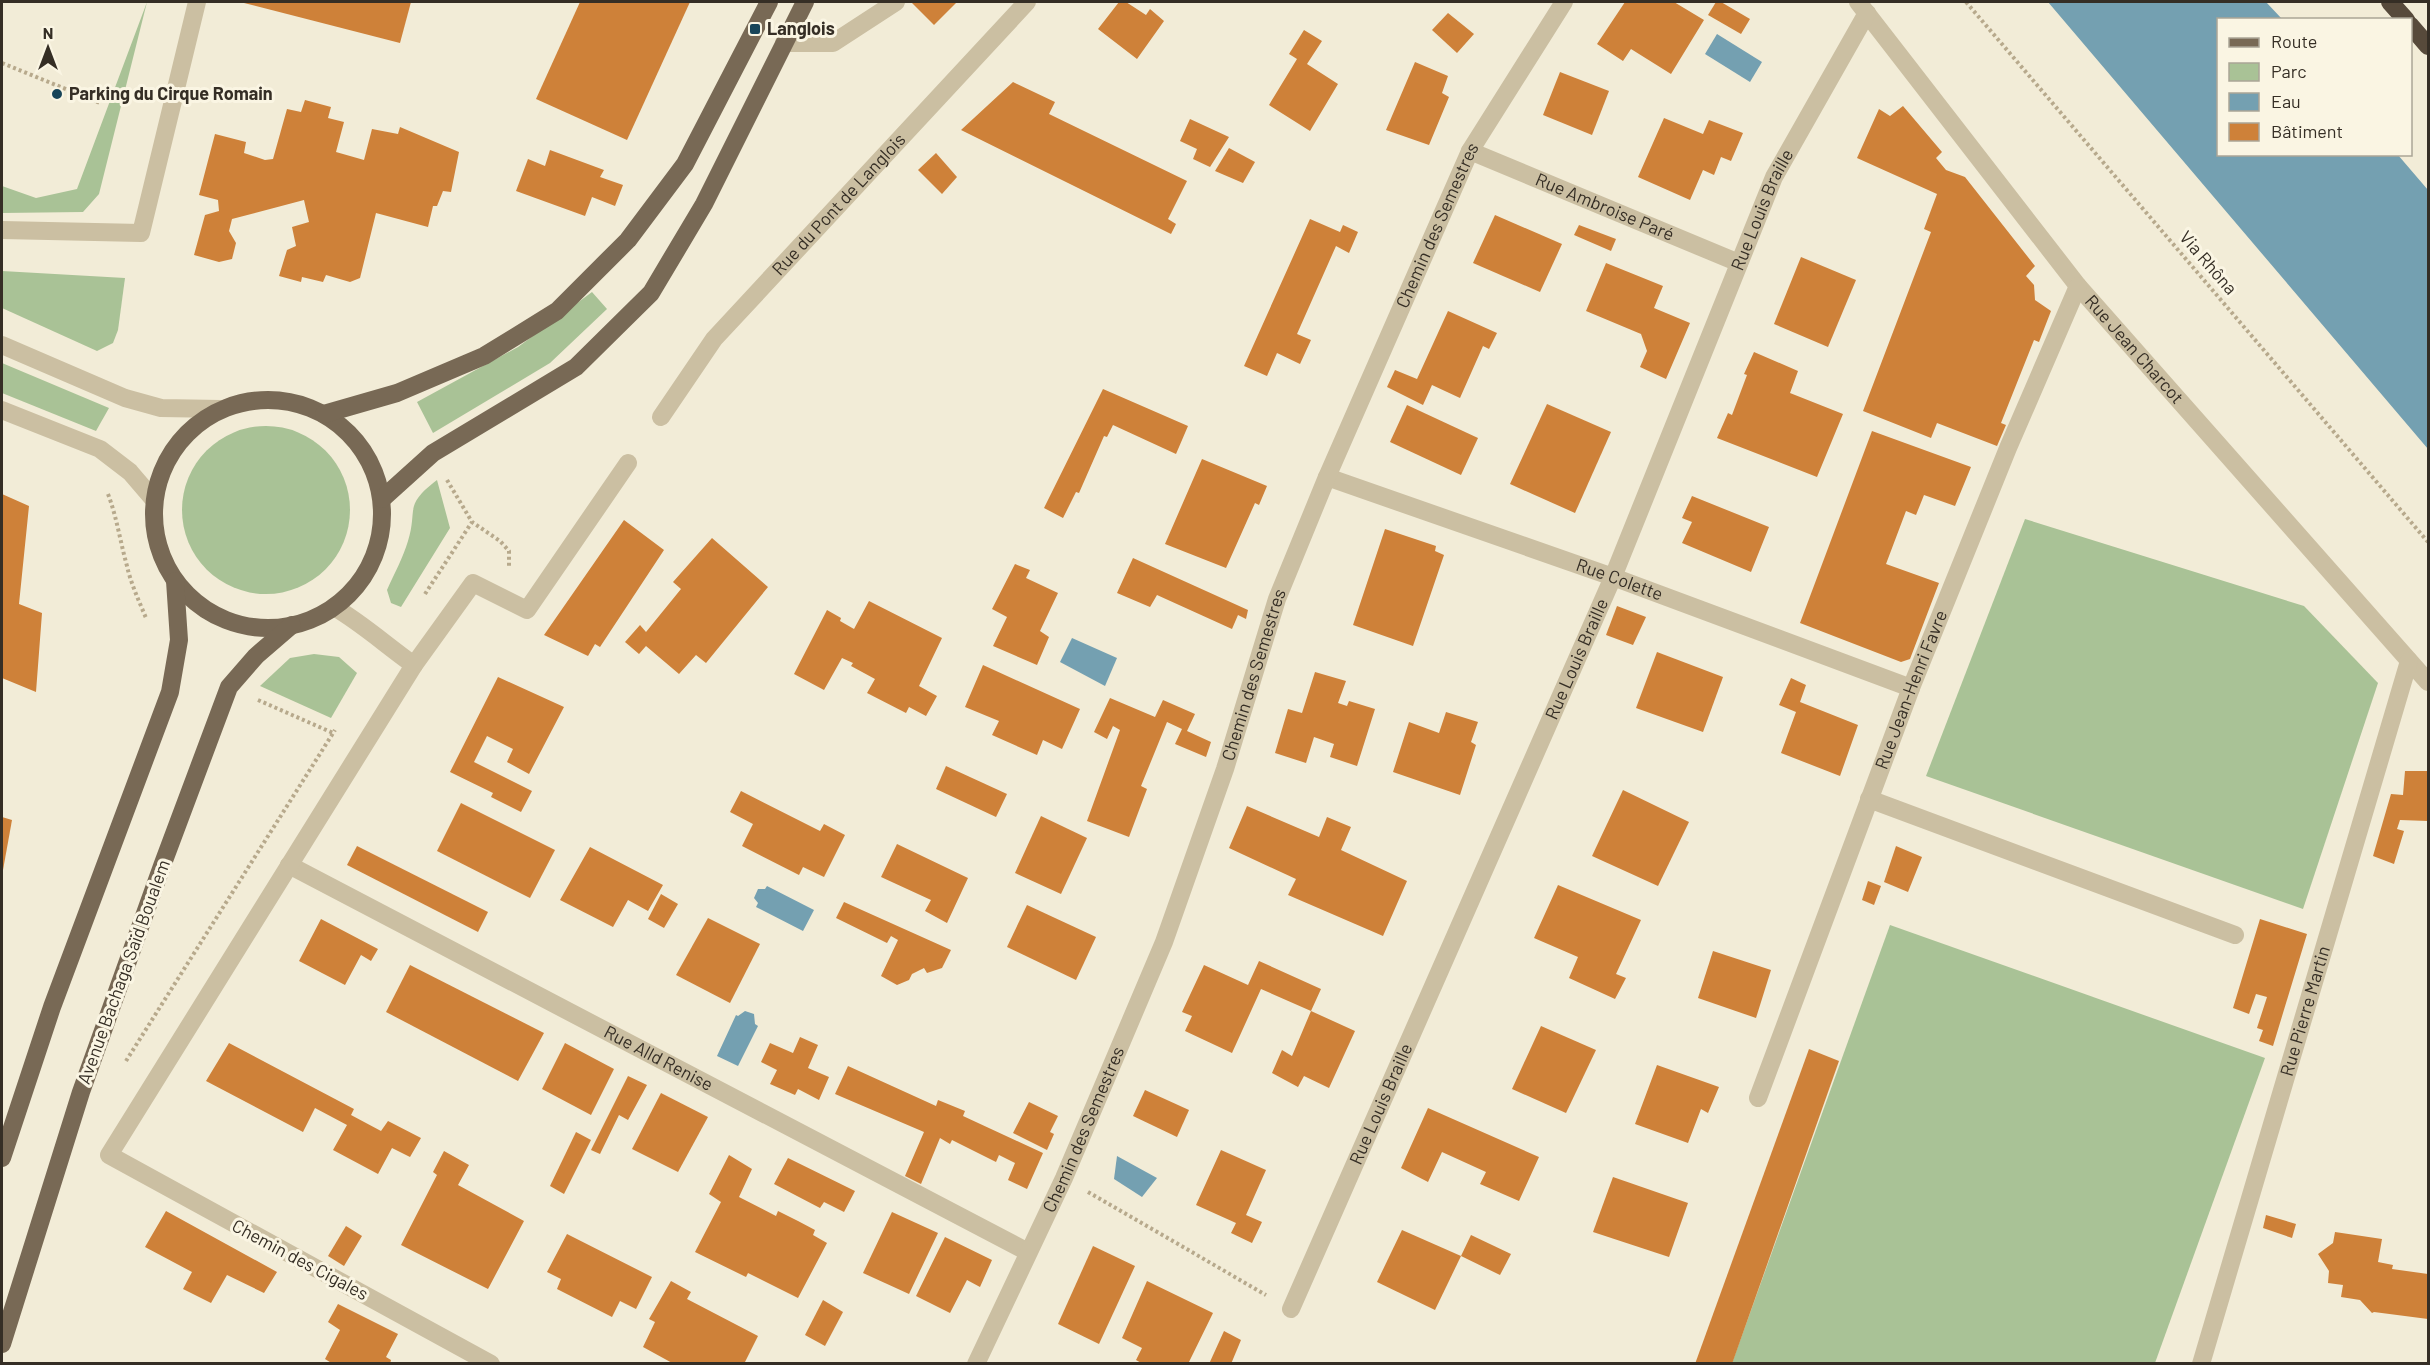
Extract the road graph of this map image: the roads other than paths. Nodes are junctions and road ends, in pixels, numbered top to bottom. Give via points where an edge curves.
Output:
1 (197, 2) edge
2 (769, 2) edge
3 (805, 2) edge
4 (896, 2) edge
5 (1027, 2) edge
6 (1564, 2) edge
7 (2390, 2) edge
8 (1863, 7) edge
9 (2404, 18) edge
10 (2412, 27) edge
11 (784, 43) junction
12 (2428, 46) edge
13 (1470, 151) junction
14 (2, 230) edge
15 (1739, 263) junction
16 (2078, 286) junction
17 (2, 345) edge
18 (221, 409) junction
19 (2, 410) edge
20 (324, 414) junction
21 (661, 417) dead end
22 (627, 463) dead end
23 (1326, 477) junction
24 (154, 500) junction
25 (382, 500) junction
26 (1613, 577) junction
27 (175, 581) junction
28 (334, 607) junction
29 (292, 625) junction
30 (2409, 661) junction
31 (414, 665) junction
32 (2428, 682) edge
33 (1911, 688) junction
34 (1869, 799) junction
35 (290, 866) junction
36 (2235, 935) dead end
37 (1758, 1098) dead end
38 (2, 1158) edge
39 (1028, 1252) junction
40 (1291, 1309) road end
41 (2, 1344) edge
42 (492, 1364) edge
43 (976, 1364) edge
44 (2201, 1364) edge

1 - 14 street via 141,233
2 - 20 main road via 685,164 627,240 557,310 484,356 397,393
3 - 11 main road
4 - 11 street via 833,43
5 - 21 street, Rue du Pont de Langlois via 714,339
6 - 13 street, Chemin des Semestres
7 - 9 highway
8 - 15 street, Rue Louis Braille via 1774,177
8 - 16 street, Rue Jean Charcot
10 - 12 highway
11 - 25 main road via 704,204 651,293 576,367 433,453
13 - 15 street, Rue Ambroise Paré
13 - 23 street, Chemin des Semestres
15 - 26 street, Rue Louis Braille
16 - 30 street, Rue Jean Charcot
16 - 33 street, Rue Jean-Henri Favre
17 - 18 street via 125,398 161,408
18 - 20 main road via 255,400 291,402
18 - 24 main road via 196,425 176,446 161,472
19 - 24 street via 100,449 130,472
20 - 25 main road via 352,436 366,456
22 - 31 street via 527,610 473,583
23 - 26 street, Rue Colette
23 - 39 street, Chemin des Semestres via 1277,599 1225,769 1164,942 1064,1178
24 - 27 main road via 154,528 161,556
25 - 28 main road via 382,530 373,560 357,586
26 - 33 street, Rue Colette
26 - 40 street, Rue Louis Braille
27 - 29 main road via 198,604 227,620 259,627
27 - 38 main road via 179,640 170,692 52,1007
28 - 29 main road
28 - 31 street
29 - 41 main road, Avenue Bachaga Saïd Boualem via 256,656 230,687 85,1080
30 - 32 street, Rue Jean Charcot
30 - 44 street, Rue Pierre Martin
31 - 35 street
33 - 34 street, Rue Jean-Henri Favre
34 - 36 street
34 - 37 street, Rue Jean-Henri Favre
35 - 39 street, Rue Alld Renise
35 - 42 street, Chemin des Cigales via 110,1155
39 - 43 street, Chemin des Semestres

